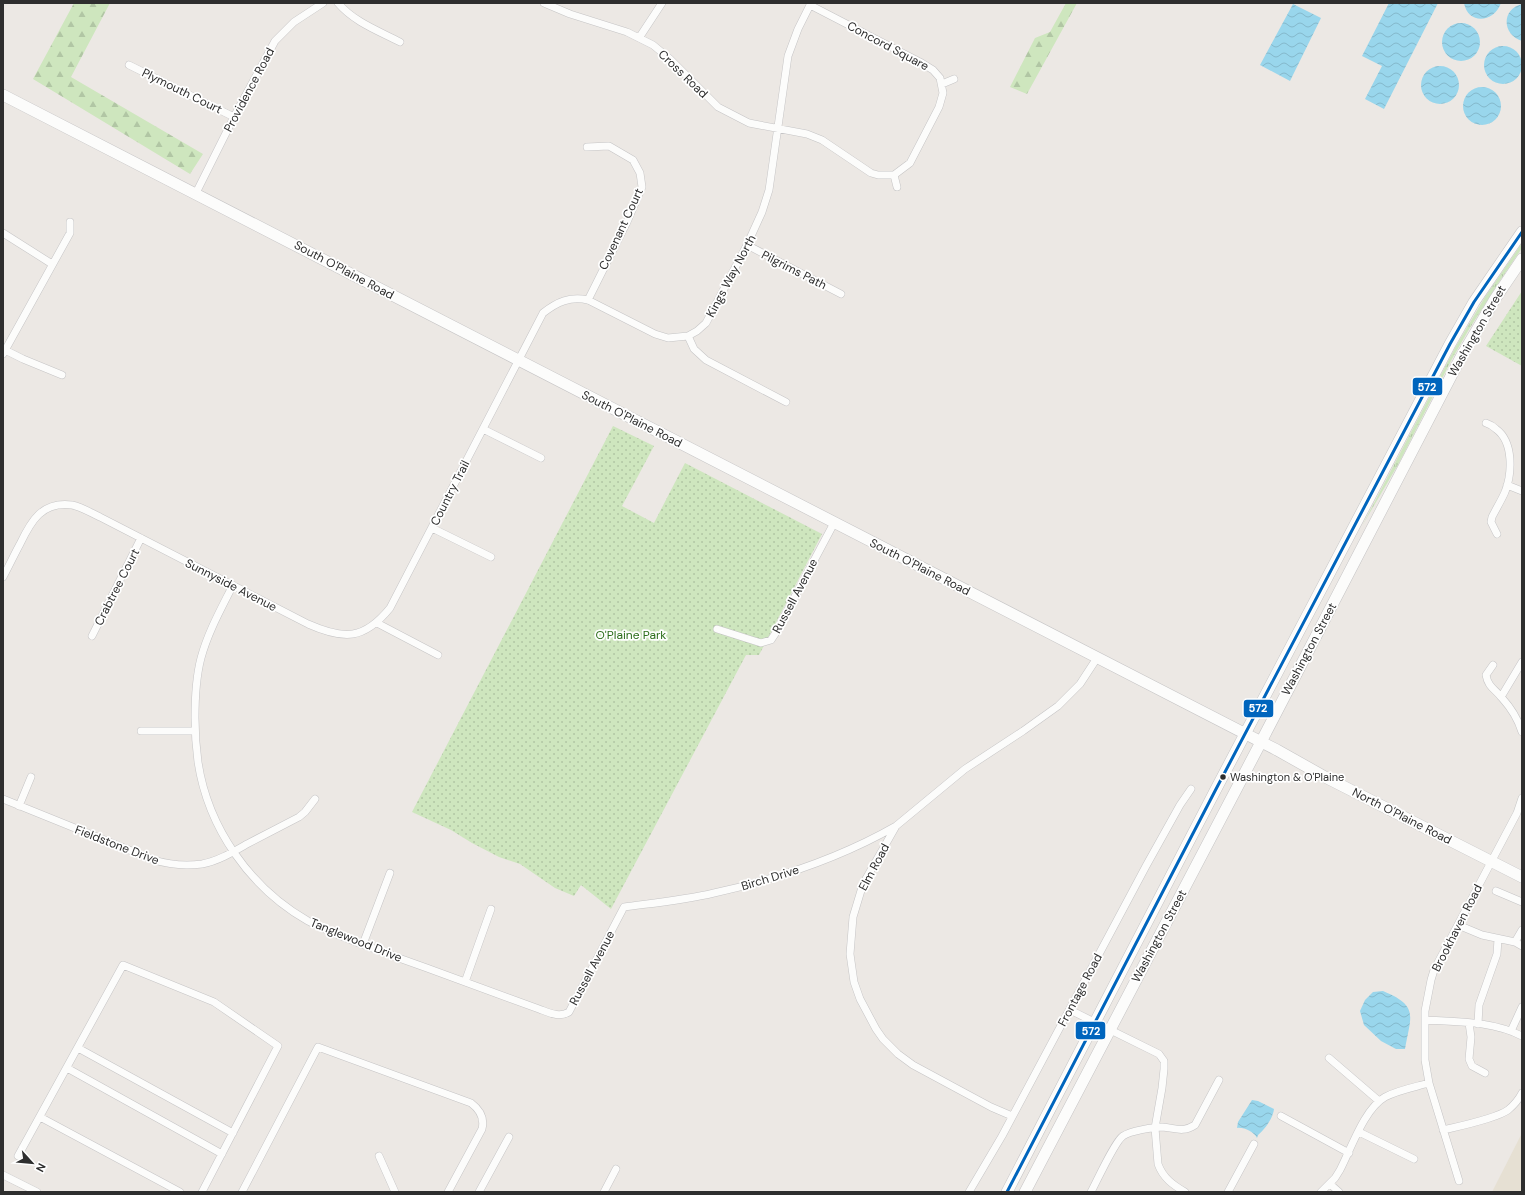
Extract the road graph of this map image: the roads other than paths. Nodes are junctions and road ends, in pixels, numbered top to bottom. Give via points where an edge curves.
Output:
1 (323, 3) edge
2 (338, 3) edge
3 (544, 3) edge
4 (662, 3) edge
5 (811, 4) edge
6 (639, 38) junction
7 (400, 42) dead end
8 (129, 65) dead end
9 (954, 79) dead end
10 (942, 84) junction
11 (3, 95) edge
12 (234, 117) junction
13 (777, 128) junction
14 (587, 147) dead end
15 (894, 175) junction
16 (897, 187) dead end
17 (196, 193) junction
18 (70, 222) dead end
19 (1522, 232) edge
20 (3, 233) edge
21 (747, 245) junction
22 (1522, 259) edge
23 (52, 264) junction
24 (841, 294) dead end
25 (588, 300) junction
26 (688, 336) junction
27 (4, 351) edge
28 (518, 361) junction
29 (62, 375) dead end
30 (786, 402) dead end
31 (1486, 422) dead end
32 (483, 429) junction
33 (541, 458) dead end
34 (1507, 485) junction
35 (1522, 491) edge
36 (834, 523) junction
37 (432, 528) junction
38 (1497, 534) dead end
39 (141, 538) junction
40 (491, 557) dead end
41 (3, 577) edge
42 (233, 586) junction
43 (377, 623) junction
44 (718, 629) dead end
45 (92, 636) dead end
46 (438, 655) dead end
47 (1097, 658) junction
48 (1522, 662) edge
49 (1493, 665) dead end
50 (1501, 697) junction
51 (141, 731) dead end
52 (195, 731) junction
53 (1522, 732) edge
54 (1245, 734) junction
55 (1261, 742) junction
56 (31, 777) dead end
57 (1191, 789) dead end
58 (1522, 798) edge
59 (3, 799) edge
60 (315, 799) dead end
61 (19, 806) junction
62 (896, 826) junction
63 (233, 852) junction
64 (1491, 862) junction
65 (390, 873) dead end
66 (1522, 877) edge
67 (1496, 891) dead end
68 (1522, 902) edge
69 (636, 906) joint
70 (491, 909) dead end
71 (1458, 925) junction
72 (1522, 930) edge
73 (1498, 939) junction
74 (363, 944) junction
75 (1519, 944) edge
76 (464, 982) junction
77 (1522, 1007) edge
78 (539, 1009) joint
79 (1070, 1010) junction
80 (1425, 1020) junction
81 (1095, 1023) junction
82 (1469, 1023) junction
83 (1478, 1024) junction
84 (1110, 1030) junction
85 (1511, 1031) junction
86 (1522, 1036) edge
87 (78, 1048) junction
88 (1329, 1058) dead end
89 (67, 1068) junction
90 (1485, 1073) dead end
91 (1219, 1080) dead end
92 (1429, 1083) junction
93 (1522, 1093) edge
94 (1379, 1101) junction
95 (1012, 1116) junction
96 (1281, 1116) dead end
97 (40, 1117) junction
98 (1155, 1128) junction
99 (1443, 1130) junction
100 (1359, 1132) junction
101 (233, 1133) junction
102 (509, 1136) dead end
103 (1254, 1144) dead end
104 (1349, 1153) junction
105 (222, 1154) junction
106 (18, 1156) dead end
107 (379, 1156) dead end
108 (1414, 1159) dead end
109 (616, 1169) dead end
110 (3, 1175) edge
111 (1459, 1181) dead end
112 (1330, 1184) junction
113 (37, 1192) edge
114 (180, 1192) edge
115 (202, 1192) edge
116 (242, 1192) edge
117 (395, 1192) edge
118 (448, 1192) edge
119 (479, 1192) edge
120 (604, 1192) edge
121 (969, 1192) edge
122 (1007, 1192) edge
123 (1025, 1192) edge
124 (1091, 1192) edge
125 (1185, 1192) edge
126 (1228, 1192) edge
127 (1321, 1192) edge
128 (1339, 1192) edge

1 - 12 street, Providence Road via 294,22 275,41
2 - 7 street via 356,19
3 - 6 street, Cross Road
4 - 6 street
5 - 10 street, Concord Square via 933,70
5 - 13 street, Kings Way North via 788,56
6 - 13 street, Cross Road via 653,45 670,59 718,107 749,123
8 - 12 street, Plymouth Court
9 - 10 street
10 - 15 street via 943,93 939,107 910,163
11 - 17 main road, South O'Plaine Road
12 - 17 street, Providence Road
13 - 15 street via 822,140 871,173
13 - 21 street, Kings Way North via 769,190
14 - 25 street, Covenant Court via 609,146 633,160 640,173 642,187
15 - 16 street
17 - 28 main road, South O'Plaine Road
18 - 23 street via 70,232
19 - 54 main road, Washington Street via 1460,324
20 - 23 street
21 - 24 street, Pilgrims Path
21 - 26 street, Kings Way North via 709,318 697,331
22 - 55 main road, Washington Street via 1491,305 1461,357
23 - 27 street
25 - 26 street via 655,334 673,338
25 - 28 street via 570,298 554,304 543,314
26 - 30 street via 694,349 706,360
27 - 29 street
28 - 32 street, Country Trail
28 - 36 main road, South O'Plaine Road
31 - 34 street via 1497,429 1508,446 1510,467
32 - 33 street
32 - 37 street, Country Trail
34 - 35 street
34 - 38 street via 1492,517 1491,522
36 - 44 street, Russell Avenue via 771,640 761,643
36 - 47 main road, South O'Plaine Road
37 - 40 street
37 - 43 street, Country Trail via 390,608
39 - 41 street, Sunnyside Avenue via 89,512 71,505 57,505 38,514
39 - 42 street, Sunnyside Avenue
39 - 45 street, Crabtree Court
42 - 43 street, Sunnyside Avenue via 327,633 350,635
42 - 52 street, Tanglewood Drive via 212,626 201,659 196,686
43 - 46 street
47 - 54 main road, South O'Plaine Road
47 - 62 street, Elm Road via 1080,684 1058,706 965,768
48 - 50 street
49 - 50 street via 1486,675 1488,683
50 - 53 street via 1516,718
51 - 52 street
52 - 63 street, Tanglewood Drive via 198,762 206,794
54 - 55 main road, South O'Plaine Road
54 - 81 main road, Washington Street
55 - 64 main road, North O'Plaine Road
55 - 84 main road, Washington Street
56 - 61 street
57 - 79 street, Frontage Road via 1149,859
58 - 64 street, Brookhaven Road via 1517,813
59 - 61 street, Fieldstone Drive
60 - 63 street, Fieldstone Drive via 299,817
61 - 63 street, Fieldstone Drive via 164,863 185,866 203,864
62 - 69 street, Birch Drive via 838,855 782,875 713,894
62 - 95 street, Elm Road via 863,884 853,917 851,959 854,982 860,999 876,1029 898,1054 931,1076
63 - 74 street, Tanglewood Drive via 257,881 292,910 326,930
64 - 66 main road, North O'Plaine Road
64 - 71 street, Brookhaven Road
65 - 74 street
67 - 68 street
69 - 78 street, Russell Avenue via 624,907 569,1012 558,1016
70 - 76 street
71 - 73 street
71 - 80 street, Brookhaven Road via 1430,980
72 - 75 street
73 - 75 street
73 - 83 street via 1496,954 1478,1005
74 - 76 street, Tanglewood Drive
76 - 78 street, Tanglewood Drive
77 - 85 street
79 - 81 street
79 - 95 street, Frontage Road
80 - 82 street
80 - 92 street, Brookhaven Road via 1425,1060
81 - 84 street
81 - 122 main road, Washington Street
82 - 83 street
82 - 90 street via 1469,1059 1472,1066
83 - 85 street via 1493,1025
84 - 98 street via 1159,1054 1164,1061
84 - 123 main road, Washington Street
85 - 86 street
87 - 89 street
87 - 101 street
87 - 101 street via 123,965 214,1002 278,1046
88 - 94 street
89 - 97 street
89 - 105 street
91 - 98 street via 1195,1125 1183,1130
92 - 94 street
92 - 99 street, Brookhaven Road
93 - 99 street via 1508,1110 1496,1116
94 - 100 street via 1368,1113
95 - 121 street, Frontage Road
96 - 104 street
97 - 106 street
97 - 114 street
98 - 124 street via 1123,1136
98 - 125 street via 1160,1169 1168,1181
99 - 111 street, Brookhaven Road
100 - 104 street
100 - 108 street
101 - 105 street
102 - 119 street
103 - 126 street
104 - 112 street
105 - 115 street
107 - 117 street
109 - 120 street
110 - 113 street
112 - 127 street
112 - 128 street
116 - 118 street via 318,1047 470,1103 477,1108 482,1118 482,1129

